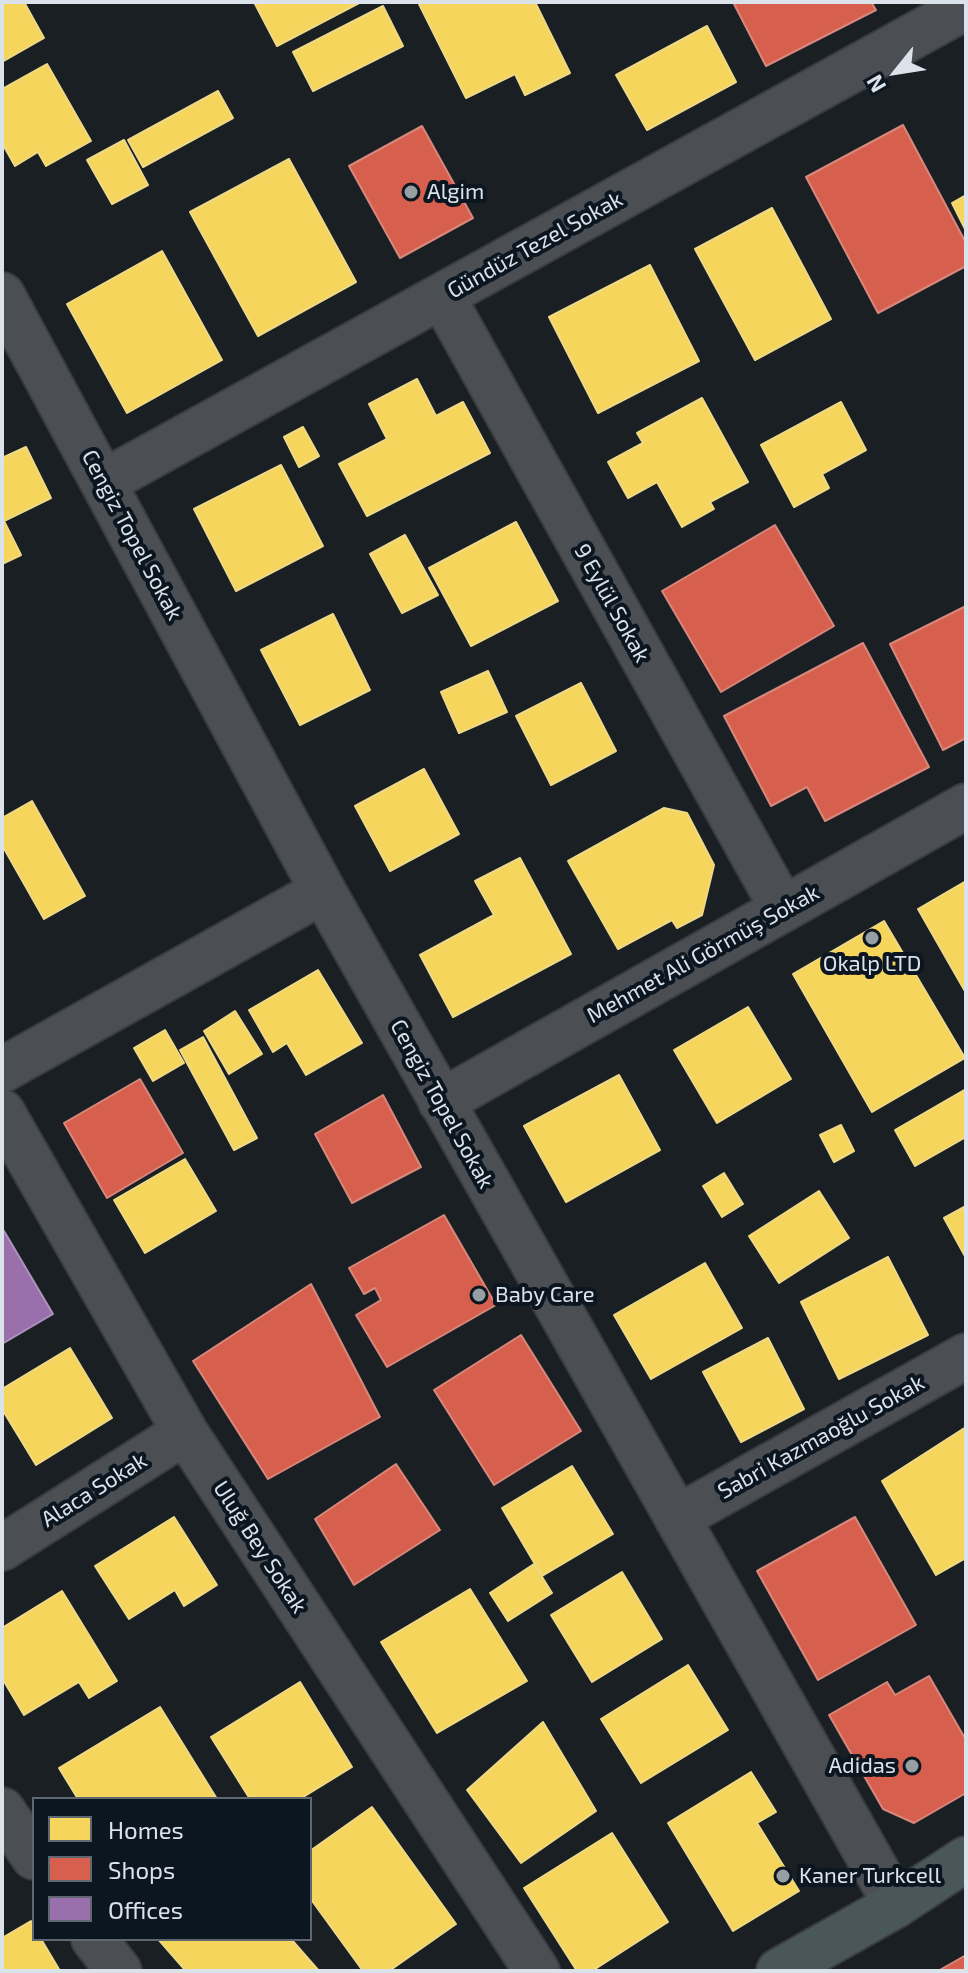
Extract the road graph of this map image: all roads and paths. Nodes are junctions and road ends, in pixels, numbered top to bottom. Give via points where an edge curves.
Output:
1 (966, 7) edge
2 (2, 295) edge
3 (442, 296) junction
4 (104, 482) junction
5 (966, 806) edge
6 (323, 891) junction
7 (783, 909) junction
8 (2, 1070) edge
9 (441, 1102) junction
10 (2, 1112) edge
11 (966, 1356) edge
12 (185, 1432) junction
13 (677, 1518) junction
14 (2, 1548) edge
15 (2, 1810) edge
16 (32, 1854) edge
17 (966, 1859) edge
18 (896, 1905) junction
19 (96, 1941) edge
20 (792, 1966) edge
21 (119, 1971) edge
22 (537, 1971) edge

1 - 3 street, Gündüz Tezel Sokak
2 - 4 street, Cengiz Topel Sokak
3 - 4 street, Gündüz Tezel Sokak
3 - 7 street, 9 Eylül Sokak
4 - 6 street, Cengiz Topel Sokak
5 - 7 street, Mehmet Ali Görmüş Sokak
6 - 8 street
6 - 9 street, Cengiz Topel Sokak
7 - 9 street, Mehmet Ali Görmüş Sokak
9 - 13 street, Cengiz Topel Sokak
10 - 12 street, Uluğ Bey Sokak
11 - 13 street, Sabri Kazmaoğlu Sokak
12 - 14 street, Alaca Sokak
12 - 22 street, Uluğ Bey Sokak
13 - 18 street, Cengiz Topel Sokak
15 - 16 street
17 - 18 main road
18 - 20 main road
19 - 21 street

